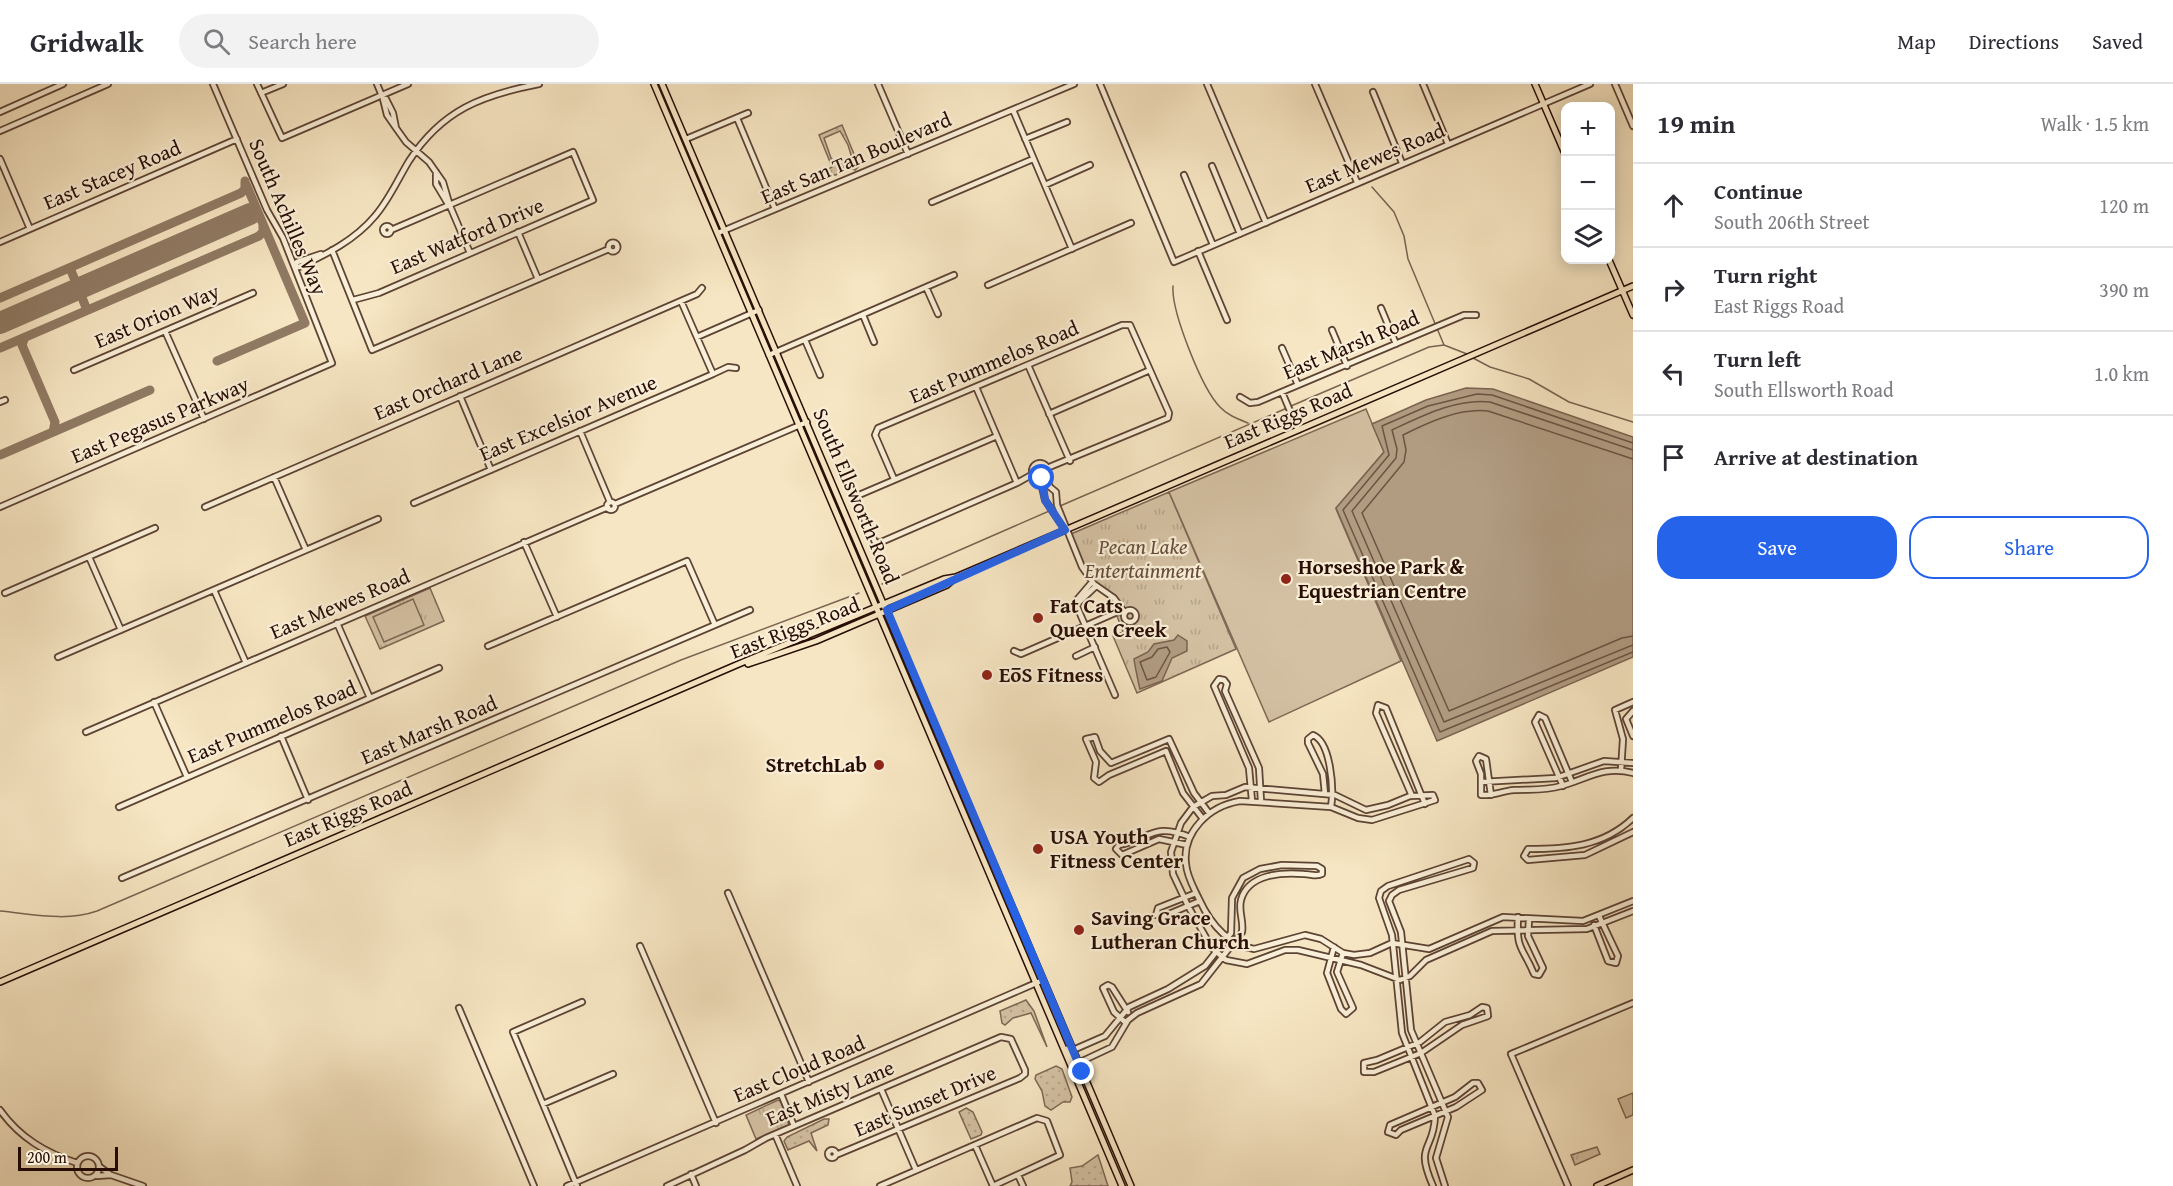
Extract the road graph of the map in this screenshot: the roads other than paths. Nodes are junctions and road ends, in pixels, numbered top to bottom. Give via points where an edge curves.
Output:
1 (63, 84) edge
2 (108, 84) edge
3 (213, 84) edge
4 (257, 84) edge
5 (283, 84) edge
6 (377, 84) edge
7 (408, 84) edge
8 (539, 84) edge
9 (654, 84) edge
10 (662, 84) edge
11 (878, 84) edge
12 (1074, 84) edge
13 (1100, 84) edge
14 (1207, 84) edge
15 (1316, 84) edge
16 (1423, 84) edge
17 (1535, 84) edge
18 (1590, 84) edge
19 (1615, 84) edge
20 (1373, 92) dead end
21 (261, 93) junction
22 (382, 97) junction
23 (1544, 104) junction
24 (1013, 110) junction
25 (0, 112) edge
26 (748, 113) dead end
27 (737, 118) junction
28 (1066, 122) dead end
29 (1633, 126) edge
30 (0, 131) edge
31 (237, 139) junction
32 (1025, 139) junction
33 (686, 140) junction
34 (1448, 144) junction
35 (1561, 144) edge
36 (416, 151) junction
37 (908, 154) junction
38 (0, 159) edge
39 (1034, 159) junction
40 (1402, 164) junction
41 (1090, 165) dead end
42 (1212, 166) dead end
43 (1184, 175) dead end
44 (1357, 182) junction
45 (1044, 184) junction
46 (932, 202) dead end
47 (450, 206) junction
48 (775, 209) junction
49 (1131, 223) dead end
50 (1266, 223) junction
51 (30, 229) junction
52 (391, 230) dead end
53 (725, 230) junction
54 (518, 232) junction
55 (718, 233) junction
56 (1240, 234) junction
57 (0, 242) edge
58 (1213, 245) junction
59 (609, 249) dead end
60 (1072, 249) junction
61 (333, 250) junction
62 (1198, 251) junction
63 (470, 253) junction
64 (1611, 264) edge
65 (295, 266) junction
66 (954, 275) dead end
67 (538, 279) junction
68 (988, 285) dead end
69 (1633, 286) edge
70 (926, 287) junction
71 (702, 288) dead end
72 (1622, 291) junction
73 (253, 293) dead end
74 (353, 300) junction
75 (681, 301) junction
76 (1380, 308) dead end
77 (759, 310) junction
78 (752, 314) junction
79 (938, 314) dead end
80 (863, 315) junction
81 (1476, 315) dead end
82 (1633, 315) edge
83 (1227, 320) dead end
84 (1332, 330) dead end
85 (165, 331) junction
86 (697, 337) junction
87 (805, 340) junction
88 (874, 342) dead end
89 (1396, 345) junction
90 (1282, 348) dead end
91 (777, 352) junction
92 (769, 355) junction
93 (332, 363) joint
94 (1028, 365) junction
95 (1347, 366) junction
96 (736, 368) dead end
97 (74, 370) dead end
98 (1150, 370) junction
99 (713, 374) junction
100 (820, 375) dead end
101 (1298, 385) junction
102 (976, 387) junction
103 (1282, 392) junction
104 (460, 396) junction
105 (1240, 397) dead end
106 (1049, 414) junction
107 (204, 419) junction
108 (807, 422) junction
109 (799, 425) junction
110 (1298, 430) junction
111 (580, 431) junction
112 (997, 436) junction
113 (1070, 461) junction
114 (1047, 468) junction
115 (491, 470) junction
116 (1033, 474) junction
117 (274, 477) junction
118 (1042, 477) junction
119 (894, 479) junction
120 (1017, 483) junction
121 (414, 503) dead end
122 (611, 504) junction
123 (1054, 506) junction
124 (0, 507) edge
125 (205, 507) dead end
126 (378, 519) dead end
127 (155, 528) dead end
128 (1065, 530) junction
129 (524, 542) junction
130 (306, 550) junction
131 (89, 557) junction
132 (956, 577) junction
133 (1094, 584) junction
134 (214, 590) junction
135 (5, 593) dead end
136 (885, 604) junction
137 (750, 610) dead end
138 (887, 610) junction
139 (877, 611) junction
140 (1125, 613) dead end
141 (1115, 614) dead end
142 (557, 617) junction
143 (337, 623) junction
144 (715, 625) junction
145 (1086, 626) junction
146 (121, 630) junction
147 (488, 646) dead end
148 (1095, 647) junction
149 (1014, 651) dead end
150 (1076, 656) dead end
151 (58, 657) dead end
152 (246, 663) junction
153 (439, 668) dead end
154 (1115, 695) dead end
155 (370, 698) junction
156 (154, 702) junction
157 (1633, 702) edge
158 (1633, 711) edge
159 (86, 732) dead end
160 (281, 736) junction
161 (1633, 736) edge
162 (1623, 761) junction
163 (1633, 762) edge
164 (1622, 770) junction
165 (1632, 772) edge
166 (1569, 774) junction
167 (187, 777) junction
168 (1560, 777) junction
169 (1481, 782) junction
170 (1490, 782) junction
171 (1572, 782) junction
172 (1563, 786) junction
173 (1251, 787) junction
174 (1260, 788) junction
175 (963, 792) junction
176 (1325, 794) junction
177 (956, 795) junction
178 (1333, 795) junction
179 (1412, 795) junction
180 (1421, 795) junction
181 (1491, 795) junction
182 (308, 800) junction
183 (1200, 801) junction
184 (1252, 801) junction
185 (1261, 801) junction
186 (1425, 804) junction
187 (119, 807) dead end
188 (1192, 807) junction
189 (1331, 807) junction
190 (1209, 813) junction
191 (1633, 818) edge
192 (1203, 819) junction
193 (1178, 832) junction
194 (1633, 832) edge
195 (1190, 837) junction
196 (1173, 841) junction
197 (1187, 845) junction
198 (1436, 869) junction
199 (997, 871) junction
200 (1252, 872) junction
201 (1427, 872) junction
202 (990, 875) junction
203 (122, 878) dead end
204 (1243, 878) junction
205 (1438, 878) junction
206 (1257, 880) junction
207 (1429, 881) junction
208 (1250, 885) junction
209 (1384, 888) junction
210 (728, 893) dead end
211 (1196, 893) junction
212 (1392, 895) junction
213 (1185, 898) junction
214 (1200, 901) junction
215 (1379, 901) junction
216 (1389, 901) junction
217 (1633, 901) edge
218 (1188, 906) junction
219 (1633, 911) edge
220 (1599, 916) junction
221 (1518, 917) junction
222 (1591, 919) junction
223 (1529, 920) junction
224 (1603, 924) junction
225 (1595, 927) junction
226 (1528, 929) junction
227 (1517, 930) junction
228 (1233, 940) junction
229 (1401, 942) junction
230 (1392, 943) junction
231 (640, 946) dead end
232 (1334, 947) junction
233 (1342, 952) junction
234 (1219, 955) junction
235 (1330, 958) junction
236 (1339, 962) junction
237 (1406, 979) junction
238 (1043, 980) junction
239 (1397, 980) junction
240 (0, 982) edge
241 (1036, 984) junction
242 (582, 1002) dead end
243 (1633, 1003) edge
244 (459, 1008) dead end
245 (1126, 1010) junction
246 (1132, 1016) junction
247 (1119, 1018) junction
248 (1126, 1023) junction
249 (1093, 1041) junction
250 (1061, 1043) junction
251 (1416, 1044) junction
252 (1408, 1047) junction
253 (1073, 1050) junction
254 (1421, 1053) junction
255 (1098, 1054) junction
256 (1412, 1056) junction
257 (1078, 1063) junction
258 (613, 1074) dead end
259 (1025, 1074) joint
260 (809, 1082) junction
261 (881, 1089) junction
262 (781, 1094) junction
263 (1442, 1103) junction
264 (543, 1104) junction
265 (1434, 1108) junction
266 (0, 1110) edge
267 (1446, 1112) junction
268 (1435, 1116) junction
269 (716, 1122) junction
270 (794, 1126) junction
271 (898, 1130) junction
272 (775, 1134) junction
273 (975, 1145) junction
274 (836, 1155) dead end
275 (77, 1163) junction
276 (100, 1166) junction
277 (916, 1170) junction
278 (1633, 1170) edge
279 (691, 1174) junction
280 (111, 1175) junction
281 (1018, 1175) junction
282 (94, 1177) junction
283 (576, 1184) edge
284 (797, 1184) edge
285 (143, 1186) edge
286 (534, 1186) edge
287 (567, 1186) edge
288 (667, 1186) edge
289 (696, 1186) edge
290 (789, 1186) edge
291 (880, 1186) edge
292 (993, 1186) edge
293 (1023, 1186) edge
294 (1122, 1186) edge
295 (1131, 1186) edge
296 (1433, 1186) edge
297 (1445, 1186) edge
298 (1568, 1186) edge
299 (1597, 1186) edge

1 - 25 street
2 - 30 street
3 - 31 street, South Achilles Way
4 - 21 street
5 - 21 street
6 - 22 street
7 - 22 street
8 - 36 street via 495,93 470,104 435,129
9 - 55 main road, South Ellsworth Road
10 - 33 main road, South Ellsworth Road
11 - 37 street
12 - 24 street, East San Tan Boulevard
13 - 62 street, East Mewes Road via 1174,262
14 - 50 street
15 - 44 street
16 - 34 street
17 - 23 main road
18 - 23 street, East Mewes Road
19 - 29 street
20 - 40 street
21 - 22 street via 282,138
22 - 36 street via 396,128
23 - 34 street, East Mewes Road
23 - 35 main road
24 - 32 street
24 - 37 street, East San Tan Boulevard
26 - 27 street
27 - 33 street
27 - 48 street
28 - 32 street
31 - 51 street, East Stacey Road
31 - 65 street, South Achilles Way
32 - 39 street
33 - 53 main road, South Ellsworth Road
34 - 40 street, East Mewes Road
36 - 47 street via 436,172
36 - 61 street via 374,216
37 - 48 street, East San Tan Boulevard
38 - 51 street
39 - 45 street
39 - 46 street
40 - 44 street, East Mewes Road
41 - 45 street
42 - 56 street
43 - 58 street
44 - 50 street, East Mewes Road
45 - 60 street
47 - 52 street
47 - 54 street, East Watford Drive via 573,153 593,200
47 - 63 street
48 - 53 street, East San Tan Boulevard
49 - 60 street
50 - 56 street, East Mewes Road
51 - 57 street, East Stacey Road
53 - 55 street, East San Tan Boulevard
53 - 77 main road, South Ellsworth Road
54 - 63 street, East Watford Drive
54 - 67 street
55 - 78 main road, South Ellsworth Road
56 - 58 street, East Mewes Road
58 - 62 street, East Mewes Road
59 - 67 street
60 - 68 street
61 - 65 street
61 - 74 street
62 - 83 street
63 - 74 street, East Watford Drive
64 - 72 main road
65 - 93 street, South Achilles Way
66 - 70 street
67 - 74 street via 372,350
69 - 72 main road, East Riggs Road
70 - 79 street
70 - 80 street
71 - 75 street, East Orchard Lane
72 - 82 main road
72 - 110 main road, East Riggs Road
73 - 85 street, East Orion Way
75 - 86 street
75 - 104 street, East Orchard Lane
76 - 89 street
77 - 78 street
77 - 91 main road, South Ellsworth Road
78 - 86 street
78 - 92 main road, South Ellsworth Road
80 - 87 street
80 - 88 street
81 - 89 street, East Marsh Road via 1464,315
84 - 95 street
85 - 97 street, East Orion Way
85 - 107 street
86 - 99 street
87 - 91 street
87 - 100 street
89 - 95 street, East Marsh Road
90 - 101 street
91 - 92 street
91 - 108 main road, South Ellsworth Road
92 - 109 main road, South Ellsworth Road
93 - 107 street, East Pegasus Parkway
94 - 98 street, East Pummelos Road via 1130,325
94 - 102 street, East Pummelos Road
94 - 106 street
95 - 101 street, East Marsh Road
96 - 99 street, East Excelsior Avenue
98 - 106 street
98 - 113 street via 1169,416 1166,420
99 - 111 street, East Excelsior Avenue
101 - 103 street, East Marsh Road
102 - 112 street
102 - 119 street, East Pummelos Road via 878,428 875,435
103 - 105 street, East Marsh Road via 1250,403
103 - 110 street
104 - 115 street
104 - 117 street, East Orchard Lane
106 - 113 street
107 - 124 street, East Pegasus Parkway
108 - 109 street, East Mewes Road
108 - 136 main road, South Ellsworth Road
109 - 122 street, East Mewes Road
109 - 139 main road, South Ellsworth Road
110 - 128 main road, East Riggs Road
111 - 115 street, East Excelsior Avenue
111 - 122 street
112 - 119 street
112 - 120 street
113 - 114 street
114 - 116 street via 1037,463
114 - 118 street
115 - 121 street, East Excelsior Avenue
116 - 118 street
116 - 120 street
117 - 125 street, East Orchard Lane
117 - 130 street
118 - 123 street via 1045,500
118 - 123 street via 1056,492
119 - 120 street via 856,498 875,542
122 - 129 street, East Mewes Road
123 - 128 street
126 - 130 street
127 - 131 street
128 - 132 main road, East Riggs Road
128 - 133 street
129 - 142 street
129 - 143 street, East Mewes Road
130 - 134 street
131 - 135 street
131 - 146 street
132 - 136 main road, East Riggs Road
132 - 138 main road, East Riggs Road via 947,585
133 - 140 street via 1114,598
133 - 145 street via 1076,598
134 - 146 street
134 - 152 street
136 - 138 main road, South Ellsworth Road
136 - 139 main road, East Riggs Road
137 - 144 street, East Marsh Road
138 - 139 main road, East Riggs Road
138 - 175 main road, South Ellsworth Road
139 - 177 main road, South Ellsworth Road
139 - 240 main road, East Riggs Road via 710,676
141 - 145 street
142 - 144 street via 687,561
142 - 147 street
143 - 152 street, East Mewes Road
143 - 155 street
144 - 182 street, East Marsh Road
145 - 148 street
145 - 149 street via 1021,654
146 - 151 street
148 - 150 street
148 - 154 street
152 - 156 street, East Mewes Road
153 - 155 street, East Pummelos Road
155 - 160 street, East Pummelos Road
156 - 159 street, East Mewes Road
156 - 167 street
157 - 162 street via 1615,710 1623,739
158 - 161 street via 1626,719
160 - 167 street, East Pummelos Road
160 - 182 street
162 - 163 street
162 - 164 street
162 - 166 street via 1594,763
163 - 165 street
164 - 165 street
164 - 171 street via 1598,772
166 - 168 street
166 - 168 street via 1545,718 1539,715 1535,722
166 - 171 street
167 - 187 street, East Pummelos Road
168 - 170 street
168 - 172 street
169 - 170 street
169 - 170 street via 1476,761 1479,756 1486,759
169 - 181 street via 1481,795
170 - 181 street
171 - 172 street
172 - 181 street
173 - 174 street
173 - 174 street via 1248,768 1214,686 1219,679 1227,684 1225,692 1257,764
173 - 183 street
173 - 184 street
174 - 176 street
174 - 185 street
175 - 177 main road
175 - 199 main road, South Ellsworth Road
176 - 178 street
176 - 178 street via 1323,774 1308,743 1313,735 1319,738 1332,773
177 - 202 main road, South Ellsworth Road
178 - 179 street via 1366,810
178 - 189 street
179 - 180 street
179 - 180 street via 1376,713 1378,705 1386,708
180 - 186 street
180 - 186 street via 1431,793 1434,797 1433,802
182 - 203 street, East Marsh Road
183 - 188 street
183 - 188 street via 1169,739 1111,763 1100,751 1095,737 1086,739 1096,762 1094,778 1099,782 1166,751
183 - 190 street
184 - 185 street
184 - 190 street via 1232,802
185 - 189 street
186 - 189 street via 1372,820
188 - 192 street
188 - 193 street
190 - 192 street
191 - 194 street via 1618,830 1585,845 1528,849 1524,856 1528,860 1574,858
192 - 195 street
193 - 195 street
193 - 196 street
193 - 196 street via 1157,830 1116,849 1122,855 1156,840
195 - 197 street
196 - 197 street
196 - 213 street via 1171,867
197 - 211 street via 1186,864
198 - 201 street
198 - 205 street
198 - 205 street via 1469,859 1474,863 1473,868
199 - 202 main road
199 - 238 main road, South Ellsworth Road
200 - 204 street
200 - 206 street
200 - 206 street via 1295,864 1319,866 1322,872 1317,876 1288,874
201 - 207 street
201 - 209 street
202 - 241 main road, South Ellsworth Road
204 - 208 street
204 - 228 street via 1232,898
205 - 207 street
206 - 208 street
207 - 212 street
208 - 228 street via 1240,902 1243,929
209 - 212 street
209 - 215 street
210 - 260 street
211 - 213 street
211 - 214 street
212 - 216 street
213 - 218 street
213 - 218 street via 1158,908 1156,915 1162,917
214 - 218 street
214 - 228 street via 1213,926
215 - 216 street
215 - 230 street
216 - 229 street
217 - 220 street
218 - 234 street
219 - 224 street
220 - 222 street
220 - 224 street
221 - 223 street
221 - 227 street
221 - 229 street via 1498,919 1434,948
222 - 223 street
222 - 225 street
223 - 226 street
224 - 225 street
224 - 225 street via 1618,956 1616,963 1608,961
225 - 226 street
226 - 227 street
226 - 227 street via 1543,968 1539,975 1534,974 1518,947
227 - 237 street via 1492,931 1432,957
228 - 232 street via 1254,950 1305,935
228 - 234 street via 1229,951
228 - 234 street via 1222,945
229 - 230 street
229 - 237 street
230 - 233 street via 1366,955
230 - 239 street
231 - 269 street
232 - 233 street
232 - 235 street
233 - 236 street
234 - 235 street via 1234,963 1247,964 1291,950
234 - 245 street via 1201,970
234 - 246 street via 1202,984
235 - 236 street
235 - 236 street via 1328,976 1346,1014 1353,1008 1338,975
236 - 239 street via 1360,965
237 - 239 street
237 - 251 street via 1410,1026
238 - 241 street, East Cloud Road
238 - 253 main road, South Ellsworth Road
239 - 252 street via 1401,1029
241 - 250 main road, South Ellsworth Road
241 - 260 street, East Cloud Road
242 - 264 street via 514,1030
243 - 298 street via 1511,1054
244 - 286 street
245 - 246 street
245 - 247 street
245 - 247 street via 1112,987 1102,988
246 - 248 street
247 - 248 street
247 - 249 street via 1110,1033
248 - 255 street via 1112,1047
249 - 253 street
249 - 255 street
250 - 257 main road
250 - 294 main road, South Ellsworth Road
251 - 252 street
251 - 254 street
251 - 254 street via 1445,1022 1482,1007 1489,1011 1486,1018 1457,1028
252 - 256 street
252 - 256 street via 1364,1063 1362,1068 1366,1073 1374,1072
253 - 257 main road, South Ellsworth Road
254 - 256 street
254 - 263 street
255 - 257 street
256 - 265 street
257 - 295 main road, South Ellsworth Road
258 - 264 street
259 - 261 street, East Misty Lane via 1008,1036
259 - 271 street, East Sunset Drive
260 - 262 street, East Cloud Road
261 - 270 street, East Misty Lane
261 - 271 street
262 - 269 street, East Cloud Road
262 - 270 street
263 - 265 street
263 - 267 street
263 - 267 street via 1460,1095 1473,1083 1480,1085 1480,1092
264 - 283 street
265 - 268 street
265 - 268 street via 1390,1125 1388,1132 1396,1136 1401,1130
266 - 275 street via 34,1144
267 - 268 street
267 - 297 street via 1448,1124 1436,1158
268 - 296 street via 1424,1157
269 - 283 street, East Cloud Road
270 - 272 street, East Misty Lane
271 - 274 street, East Sunset Drive
271 - 277 street
272 - 279 street, East Misty Lane
272 - 284 street
273 - 277 street
273 - 281 street via 1044,1119 1060,1155
273 - 292 street
275 - 276 street via 88,1156
275 - 282 street via 81,1176
276 - 280 street
276 - 282 street
277 - 291 street
278 - 299 main road
279 - 288 street, East Misty Lane
279 - 289 street
280 - 282 street
280 - 285 street
281 - 292 street
281 - 293 street
283 - 287 street, East Cloud Road
284 - 290 street

